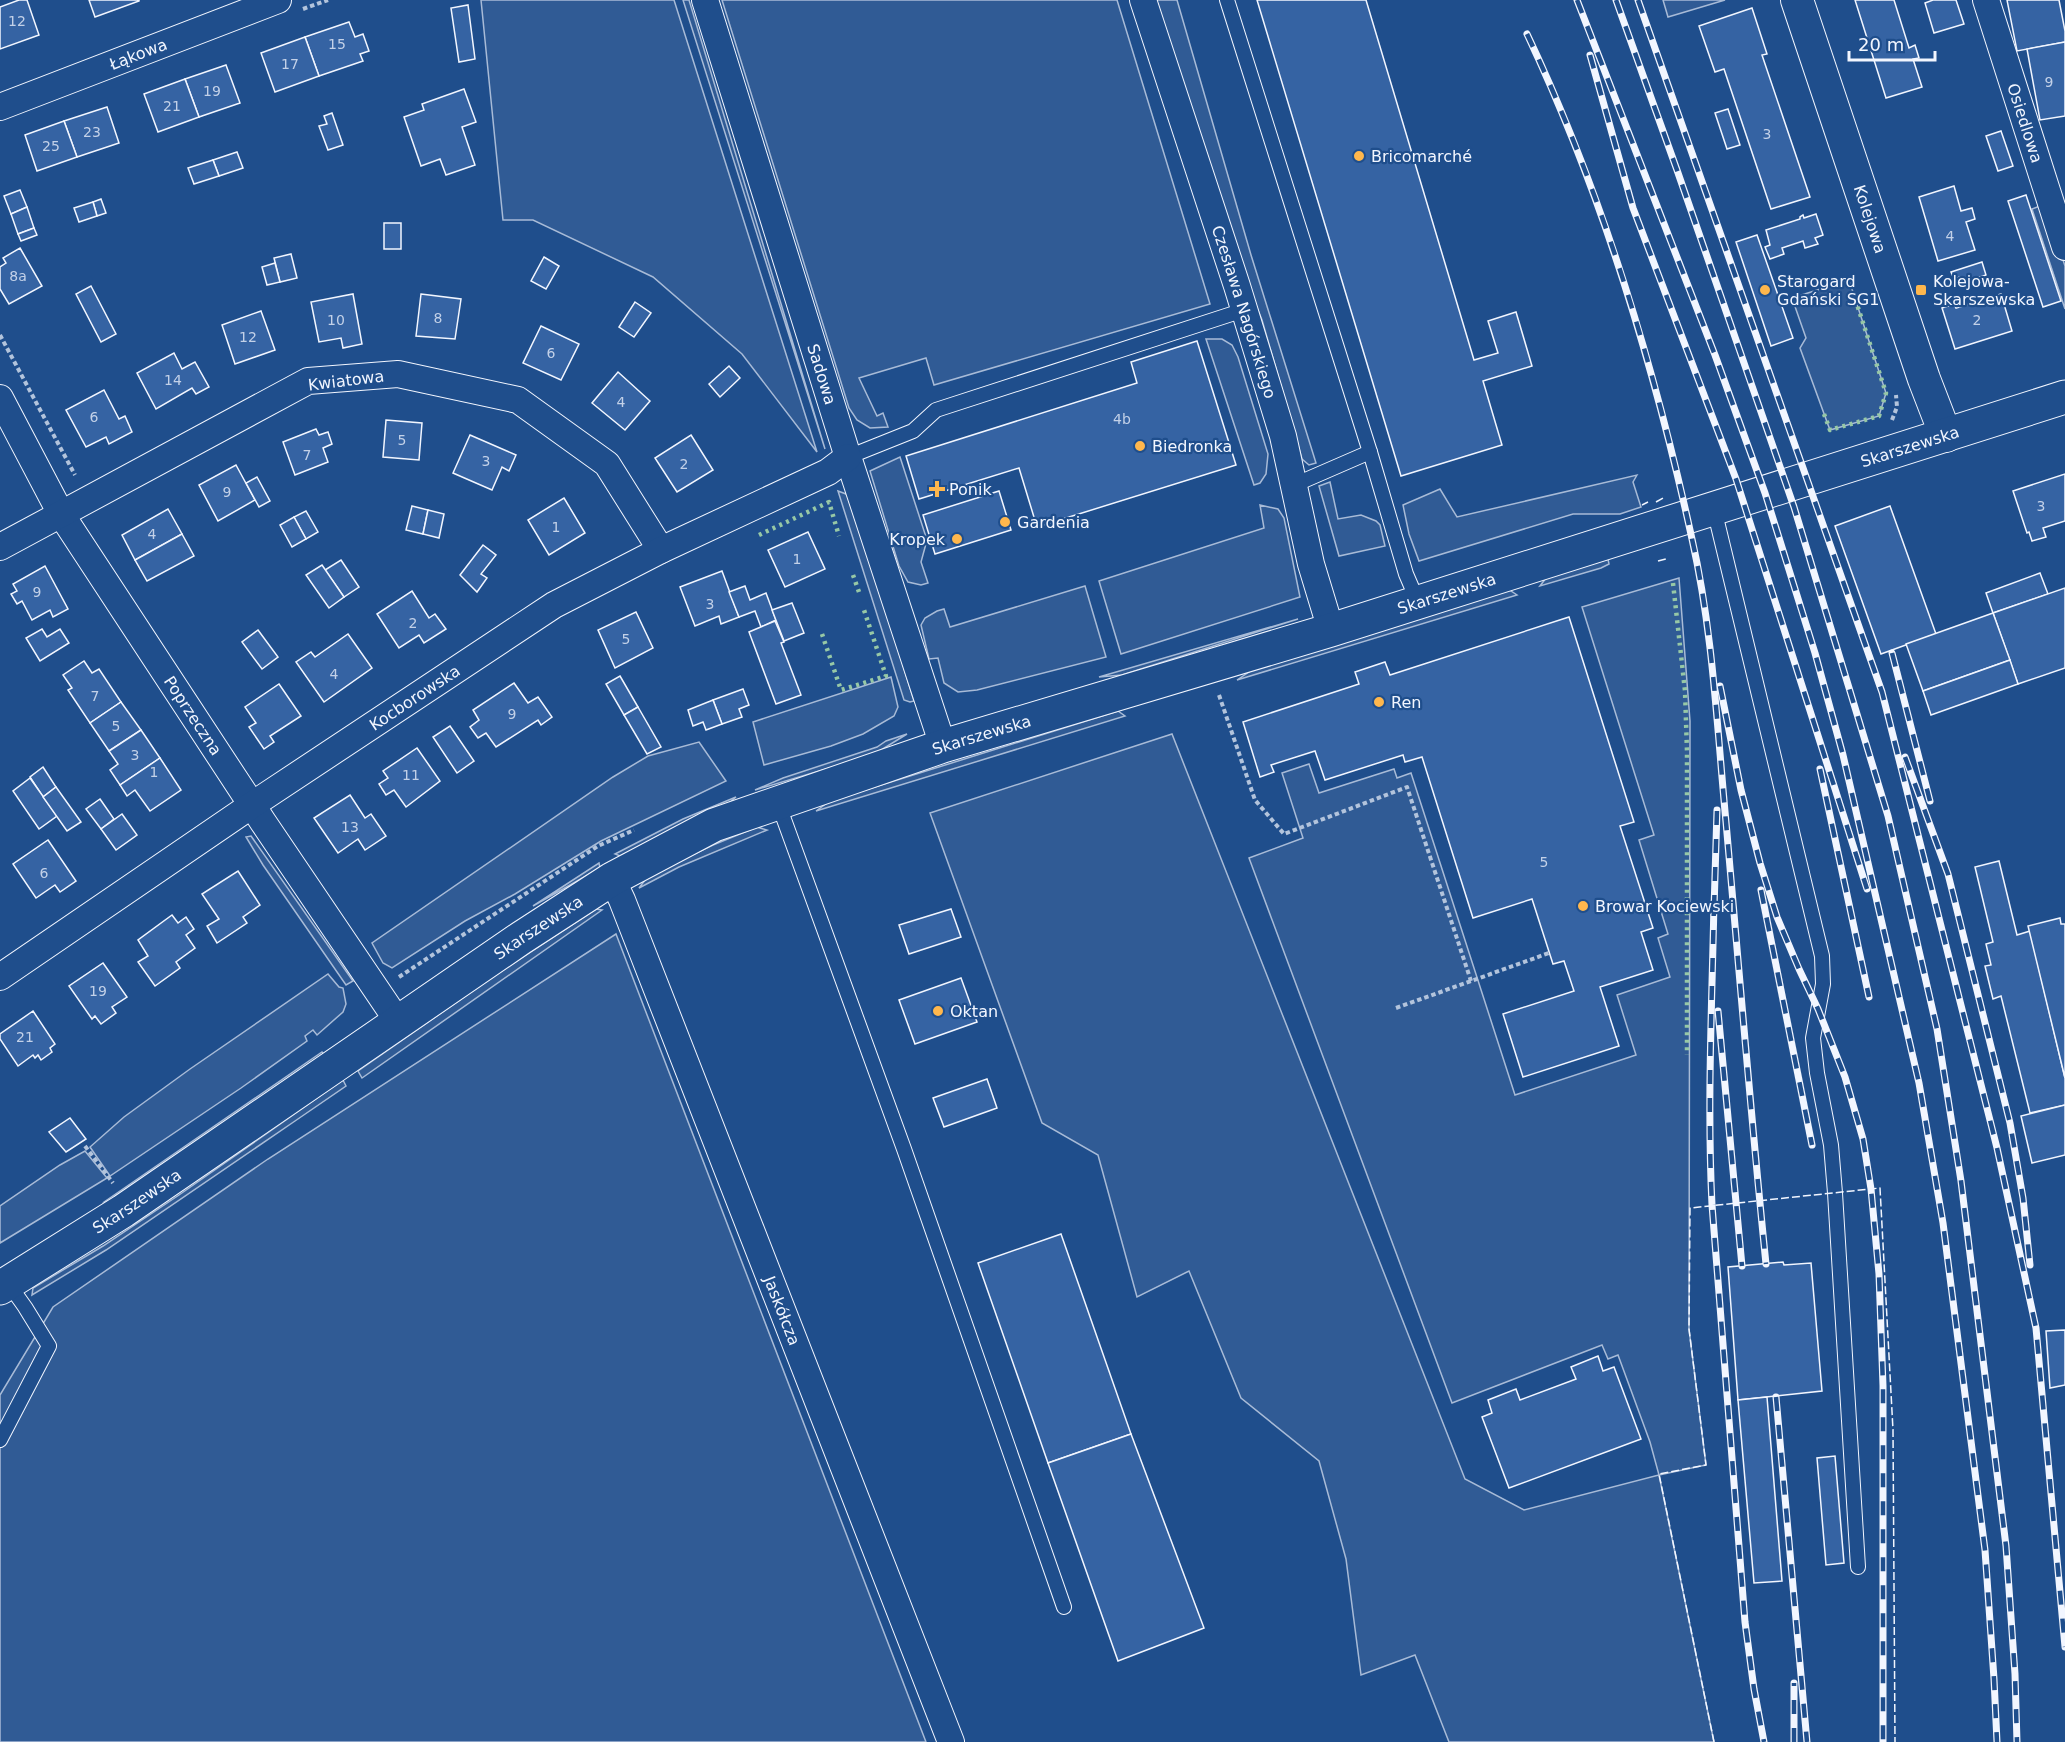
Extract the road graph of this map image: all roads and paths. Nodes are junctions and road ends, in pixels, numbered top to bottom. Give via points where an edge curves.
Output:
1 (279, 0) edge
2 (705, 0) edge
3 (1143, 0) edge
4 (1227, 0) edge
5 (1797, 0) edge
6 (1986, 0) edge
7 (0, 107) edge
8 (2065, 247) edge
9 (1244, 310) junction
10 (2065, 397) edge
11 (0, 399) edge
12 (1946, 436) junction
13 (1370, 452) junction
14 (848, 457) junction
15 (1294, 485) junction
16 (1714, 509) junction
17 (61, 514) junction
18 (0, 547) edge
19 (661, 550) junction
20 (1418, 602) junction
21 (1331, 630) junction
22 (1210, 694) dead end
23 (943, 746) junction
24 (778, 803) junction
25 (252, 805) junction
26 (612, 879) junction
27 (1550, 953) dead end
28 (0, 976) edge
29 (1471, 981) junction
30 (1396, 1008) dead end
31 (399, 1023) junction
32 (85, 1146) dead end
33 (114, 1184) dead end
34 (4, 1286) edge
35 (0, 1440) edge
36 (1858, 1567) dead end
37 (1064, 1607) dead end
38 (951, 1742) edge

1 - 7 street, Łąkowa
2 - 14 street, Sadowa
3 - 9 street, Czesława Nagórskiego
4 - 13 lane
5 - 12 street, Kolejowa
6 - 8 street, Osiedlowa
9 - 14 lane via 936,410 913,431
9 - 15 street, Czesława Nagórskiego
10 - 12 main road, Skarszewska
11 - 17 street, Poprzeczna
12 - 16 main road, Skarszewska
13 - 15 lane
13 - 20 lane
14 - 19 street, Kocborowska via 828,472
14 - 23 street, Sadowa
15 - 21 street, Czesława Nagórskiego via 1311,564
16 - 20 main road, Skarszewska
16 - 36 lane via 1822,956 1823,984 1813,1038 1831,1145
17 - 18 street, Kwiatowa
17 - 19 street, Kwiatowa via 308,381 398,374 518,400 607,464
17 - 25 street, Poprzeczna
19 - 25 street, Kocborowska via 555,605
20 - 21 main road, Skarszewska
21 - 23 main road, Skarszewska
22 - 29 path via 1218,692 1255,800 1284,834 1407,787
23 - 24 main road, Skarszewska
24 - 26 main road, Skarszewska via 714,825
24 - 37 lane
25 - 28 street, Kocborowska
25 - 31 street, Poprzeczna
26 - 31 main road, Skarszewska
26 - 38 street, Jaskółcza
27 - 29 path
29 - 30 path
31 - 34 main road, Skarszewska via 123,1211
32 - 33 path
34 - 35 lane via 49,1346

